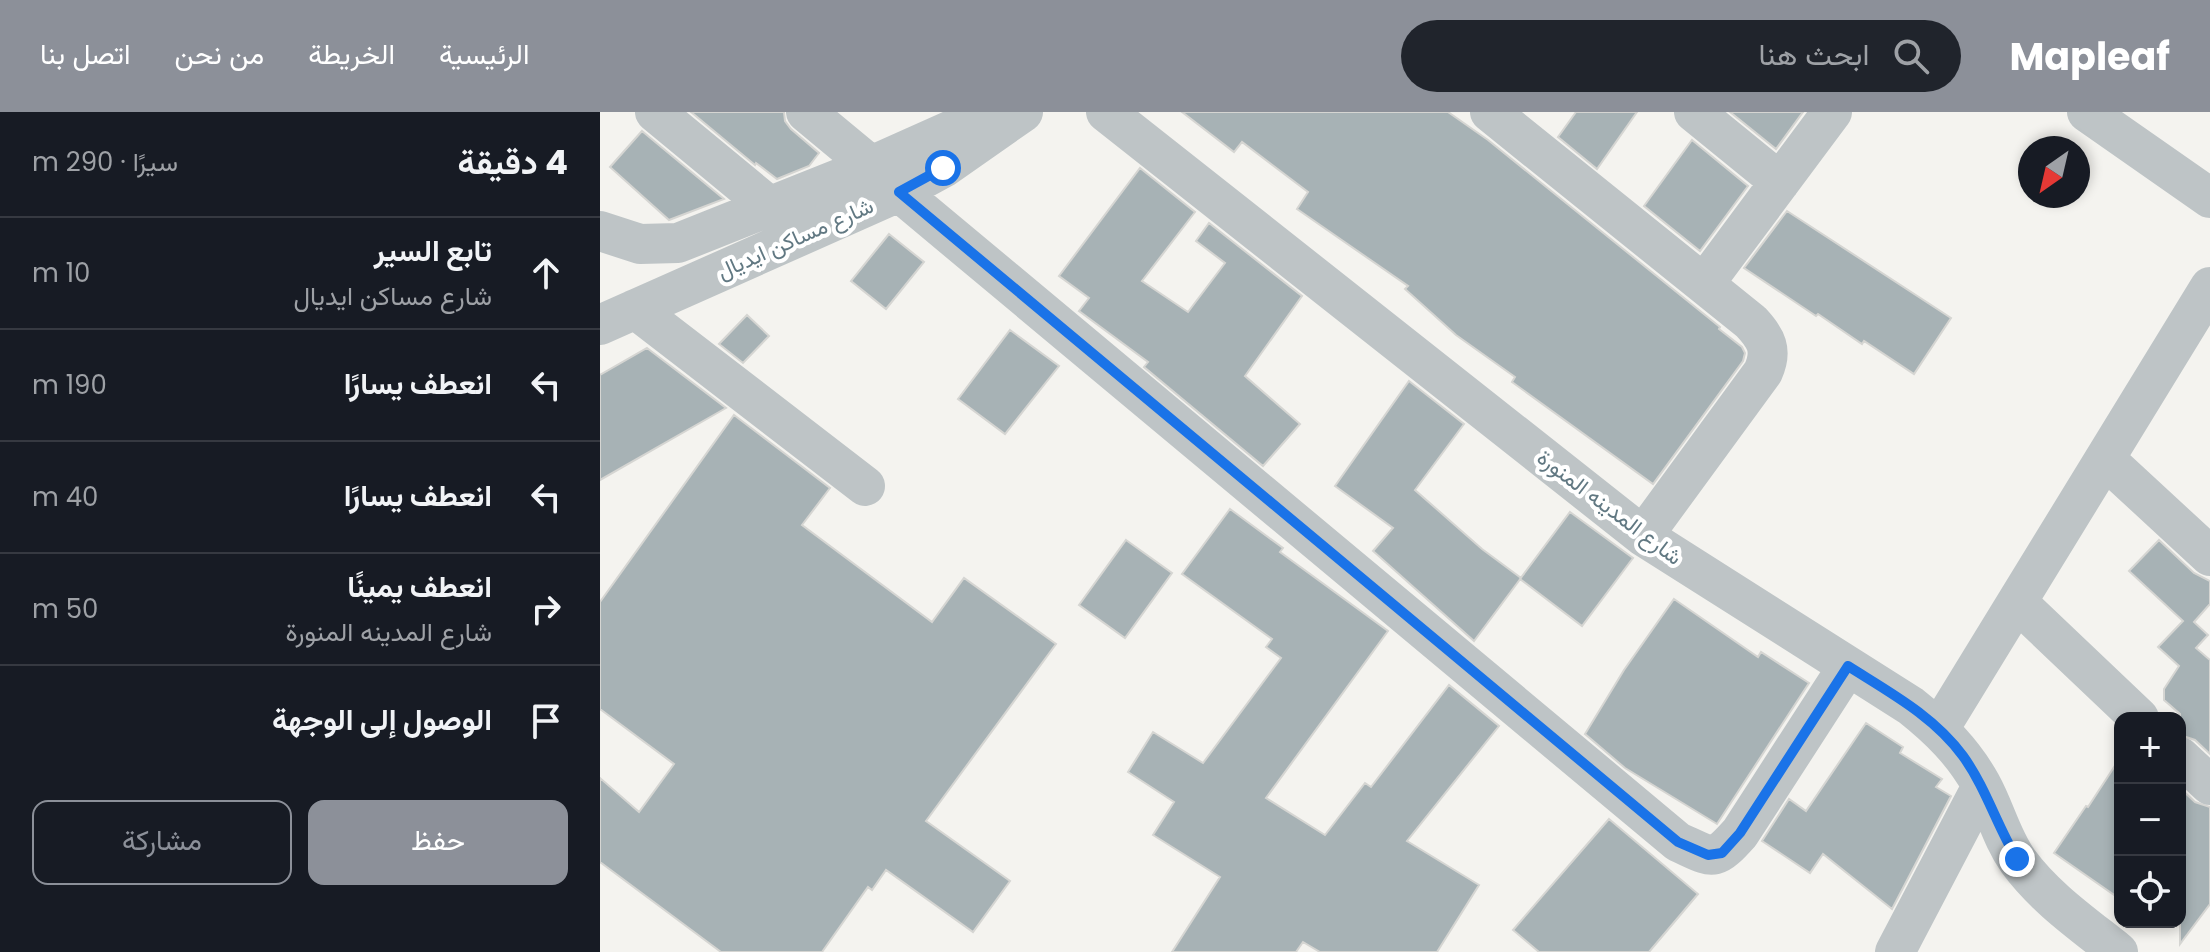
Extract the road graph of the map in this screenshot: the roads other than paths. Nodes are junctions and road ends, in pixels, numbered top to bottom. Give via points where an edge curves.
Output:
1 (655, 112) edge
2 (806, 112) edge
3 (1106, 112) edge
4 (1490, 112) edge
5 (1694, 112) edge
6 (1832, 112) edge
7 (2087, 112) edge
8 (988, 120) edge
9 (885, 179) junction
10 (1780, 182) junction
11 (2210, 198) edge
12 (770, 207) junction
13 (600, 231) edge
14 (1704, 284) junction
15 (2210, 287) edge
16 (617, 317) edge
17 (2106, 460) junction
18 (865, 486) dead end
19 (1643, 536) junction
20 (2210, 556) edge
21 (2018, 603) junction
22 (1848, 666) junction
23 (2133, 712) edge
24 (1939, 729) junction
25 (2186, 763) edge
26 (2210, 785) edge
27 (1982, 786) junction
28 (1895, 952) edge
29 (2118, 952) edge

1 - 12 street
2 - 9 street
3 - 19 street, شارع المدينه المنورة
4 - 14 street
5 - 10 street
6 - 10 street
7 - 11 street
8 - 9 street, شارع مساكن ايديال via 943,168
9 - 12 street
9 - 16 street, شارع مساكن ايديال
9 - 22 street via 1678,842 1708,855 1722,853
10 - 14 street
12 - 13 street via 678,243 640,244
14 - 19 street via 1762,333 1769,360
15 - 17 street
16 - 18 street
17 - 20 street
17 - 21 street
19 - 22 street, شارع المدينه المنورة
21 - 23 street
21 - 24 street
22 - 24 street, شارع المدينه المنورة
24 - 27 street, شارع المدينه المنورة
25 - 26 street
27 - 28 street
27 - 29 street, شارع المدينه المنورة via 2002,834 2036,883

